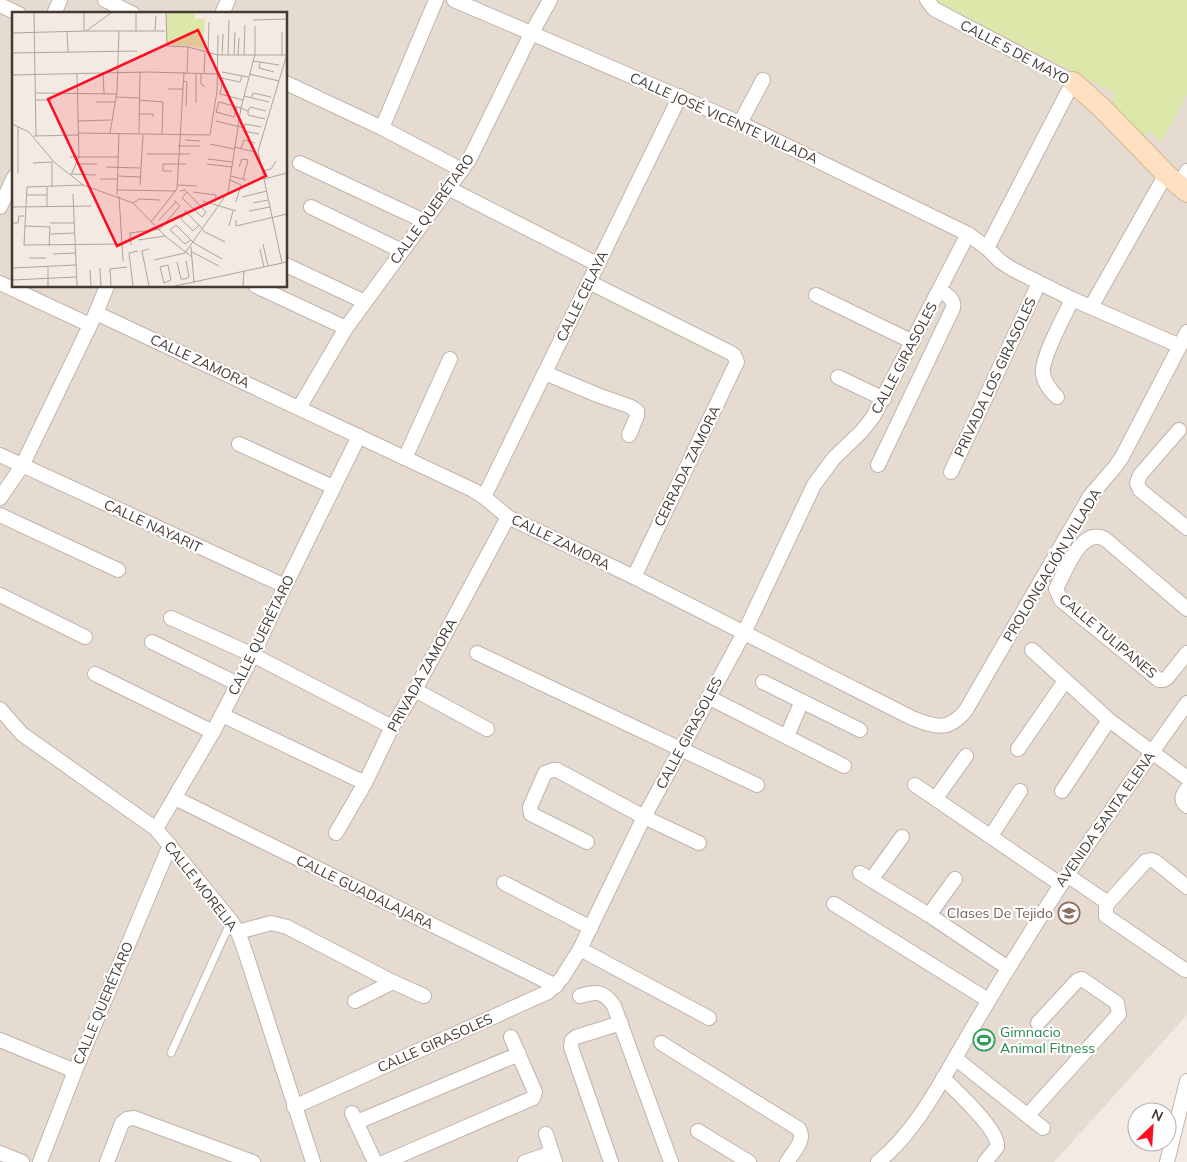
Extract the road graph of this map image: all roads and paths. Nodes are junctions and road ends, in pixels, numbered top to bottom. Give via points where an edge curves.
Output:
1 (60, 0) edge
2 (228, 0) edge
3 (436, 0) edge
4 (454, 0) edge
5 (550, 0) edge
6 (927, 0) edge
7 (0, 5) edge
8 (111, 6) edge
9 (15, 12) edge
10 (55, 12) edge
11 (128, 12) edge
12 (223, 12) edge
13 (531, 34) junction
14 (763, 80) dead end
15 (1073, 82) junction
16 (288, 84) edge
17 (680, 96) junction
18 (740, 123) junction
19 (382, 128) junction
20 (300, 163) dead end
21 (462, 170) junction
22 (12, 181) edge
23 (1180, 181) edge
24 (448, 188) junction
25 (0, 207) edge
26 (311, 208) dead end
27 (424, 221) junction
28 (968, 234) junction
29 (987, 248) junction
30 (402, 251) junction
31 (597, 264) junction
32 (288, 266) edge
33 (589, 282) junction
34 (0, 283) edge
35 (1039, 283) junction
36 (12, 288) edge
37 (13, 288) edge
38 (106, 288) edge
39 (260, 288) edge
40 (939, 290) junction
41 (816, 294) dead end
42 (1072, 299) junction
43 (365, 302) junction
44 (1091, 307) junction
45 (93, 319) junction
46 (346, 328) junction
47 (1187, 332) edge
48 (913, 342) junction
49 (1180, 346) junction
50 (450, 359) dead end
51 (544, 373) junction
52 (838, 377) dead end
53 (1057, 397) dead end
54 (884, 399) junction
55 (299, 408) junction
56 (1179, 430) dead end
57 (629, 435) dead end
58 (359, 436) junction
59 (239, 444) dead end
60 (0, 455) edge
61 (405, 458) junction
62 (878, 465) dead end
63 (22, 466) junction
64 (951, 472) dead end
65 (333, 488) junction
66 (484, 497) junction
67 (0, 498) edge
68 (1187, 509) edge
69 (0, 516) edge
70 (508, 517) junction
71 (1182, 524) edge
72 (118, 570) dead end
73 (634, 578) junction
74 (285, 586) junction
75 (0, 595) edge
76 (1187, 609) edge
77 (171, 618) dead end
78 (744, 633) junction
79 (84, 637) dead end
80 (152, 642) dead end
81 (1032, 650) dead end
82 (478, 653) dead end
83 (1187, 653) edge
84 (253, 655) junction
85 (95, 674) dead end
86 (1065, 681) junction
87 (763, 682) dead end
88 (238, 684) junction
89 (415, 690) junction
90 (708, 697) junction
91 (802, 701) junction
92 (1187, 702) edge
93 (0, 708) edge
94 (222, 715) junction
95 (1109, 720) junction
96 (947, 726) joint
97 (392, 727) junction
98 (487, 729) dead end
99 (860, 730) dead end
100 (213, 732) junction
101 (786, 736) junction
102 (681, 748) junction
103 (1018, 749) dead end
104 (1151, 753) junction
105 (966, 756) dead end
106 (844, 766) dead end
107 (1187, 778) edge
108 (365, 783) junction
109 (757, 785) dead end
110 (915, 785) dead end
111 (1187, 789) edge
112 (1020, 791) dead end
113 (1062, 791) dead end
114 (175, 798) junction
115 (936, 798) junction
116 (1187, 806) edge
117 (644, 817) junction
118 (156, 829) junction
119 (336, 833) dead end
120 (991, 836) junction
121 (902, 837) dead end
122 (587, 842) dead end
123 (699, 842) dead end
124 (170, 845) junction
125 (956, 879) dead end
126 (1063, 879) junction
127 (504, 883) dead end
128 (1187, 887) edge
129 (1108, 903) junction
130 (834, 904) dead end
131 (929, 915) junction
132 (235, 927) junction
133 (591, 928) junction
134 (580, 949) junction
135 (1008, 968) junction
136 (1185, 970) dead end
137 (393, 982) junction
138 (556, 986) junction
139 (424, 996) dead end
140 (580, 996) dead end
141 (988, 1000) junction
142 (354, 1001) dead end
143 (709, 1018) dead end
144 (621, 1022) junction
145 (1038, 1023) dead end
146 (511, 1037) dead end
147 (0, 1040) edge
148 (661, 1043) dead end
149 (171, 1053) dead end
150 (519, 1054) junction
151 (956, 1058) junction
152 (75, 1071) junction
153 (944, 1078) junction
154 (1187, 1081) edge
155 (294, 1107) junction
156 (1028, 1115) junction
157 (1182, 1120) edge
158 (1043, 1128) dead end
159 (698, 1131) dead end
160 (546, 1134) dead end
161 (0, 1153) edge
162 (554, 1157) edge
163 (22, 1162) edge
164 (40, 1162) edge
165 (108, 1162) edge
166 (253, 1162) edge
167 (313, 1162) edge
168 (375, 1162) edge
169 (385, 1162) edge
170 (525, 1162) edge
171 (611, 1162) edge
172 (671, 1162) edge
173 (749, 1162) edge
174 (787, 1162) edge
175 (878, 1162) edge
176 (985, 1162) edge
177 (1167, 1162) edge

1 - 10 street
2 - 12 street
3 - 19 street
4 - 13 street, CALLE JOSÉ VICENTE VILLADA
5 - 13 street, CALLE QUERÉTARO
6 - 15 street, CALLE 5 DE MAYO via 934,9
7 - 9 street
8 - 11 street
13 - 17 street, CALLE JOSÉ VICENTE VILLADA
13 - 21 street, CALLE QUERÉTARO via 477,147
14 - 18 street
15 - 23 street, CALLE 5 DE MAYO
15 - 29 street
16 - 19 street
17 - 18 street, CALLE JOSÉ VICENTE VILLADA
17 - 31 street, CALLE CELAYA
18 - 28 street, CALLE JOSÉ VICENTE VILLADA
19 - 21 street
20 - 27 street
21 - 24 street, CALLE QUERÉTARO
22 - 25 street
23 - 44 street
24 - 27 street, CALLE QUERÉTARO
24 - 31 street
26 - 30 street
27 - 30 street, CALLE QUERÉTARO
28 - 29 street, CALLE JOSÉ VICENTE VILLADA
28 - 40 street, CALLE GIRASOLES
29 - 35 street via 1000,262
30 - 43 street, CALLE QUERÉTARO
31 - 33 street, CALLE CELAYA
32 - 43 street
33 - 51 street, CALLE CELAYA
33 - 73 street, CERRADA ZAMORA via 734,355 737,362
34 - 36 street, CALLE ZAMORA
35 - 42 street
35 - 64 street, PRIVADA LOS GIRASOLES
37 - 45 street, CALLE ZAMORA
38 - 45 street
39 - 46 street
40 - 48 street, CALLE GIRASOLES
40 - 62 street via 952,299 953,308
41 - 48 street
42 - 44 street
42 - 53 street via 1044,361 1045,382
43 - 46 street, CALLE QUERÉTARO
44 - 49 street
45 - 55 street, CALLE ZAMORA
45 - 63 street
46 - 55 street, CALLE QUERÉTARO
47 - 49 street, PROLONGACIÓN VILLADA
48 - 54 street, CALLE GIRASOLES
49 - 96 street, PROLONGACIÓN VILLADA via 1122,457 1090,496 966,710
50 - 61 street
51 - 57 street via 637,411
51 - 66 street, CALLE CELAYA
52 - 54 street
54 - 78 street, CALLE GIRASOLES via 862,431 834,458 814,485
55 - 58 street, CALLE ZAMORA
56 - 71 street via 1140,475 1137,483 1140,490
58 - 61 street, CALLE ZAMORA
58 - 65 street, CALLE QUERÉTARO
59 - 65 street
60 - 63 street, CALLE NAYARIT
61 - 66 street, CALLE ZAMORA
63 - 67 street
63 - 74 street, CALLE NAYARIT
65 - 74 street, CALLE QUERÉTARO
66 - 70 street, CALLE ZAMORA
68 - 71 street
69 - 72 street
70 - 73 street, CALLE ZAMORA
70 - 89 street, PRIVADA ZAMORA
73 - 78 street, CALLE ZAMORA
74 - 84 street, CALLE QUERÉTARO
75 - 79 street
76 - 83 street, CALLE TULIPANES via 1098,536 1081,545 1056,589 1061,600 1159,680 1168,678
77 - 84 street
78 - 90 street, CALLE GIRASOLES
78 - 96 street, CALLE ZAMORA via 912,718
80 - 88 street
81 - 86 street
82 - 102 street
84 - 88 street, CALLE QUERÉTARO
84 - 97 street
85 - 100 street
86 - 95 street
86 - 103 street
87 - 91 street
88 - 94 street, CALLE QUERÉTARO
89 - 97 street, PRIVADA ZAMORA
89 - 98 street
90 - 101 street
90 - 102 street, CALLE GIRASOLES
91 - 99 street
91 - 101 street
92 - 104 street, AVENIDA SANTA ELENA
93 - 118 street, CALLE MORELIA via 22,734
94 - 100 street, CALLE QUERÉTARO
94 - 108 street
95 - 104 street
95 - 113 street
97 - 108 street, PRIVADA ZAMORA
100 - 114 street, CALLE QUERÉTARO
101 - 106 street
102 - 109 street
102 - 117 street, CALLE GIRASOLES
104 - 107 street
104 - 126 street, AVENIDA SANTA ELENA
105 - 115 street
108 - 119 street, PRIVADA ZAMORA
110 - 115 street
111 - 116 street via 1182,797
112 - 120 street
114 - 118 street, CALLE QUERÉTARO
114 - 138 street, CALLE GUADALAJARA
115 - 120 street
117 - 122 street via 557,770 545,773 530,807 531,814
117 - 123 street
117 - 133 street, CALLE GIRASOLES
118 - 124 street, CALLE MORELIA
120 - 126 street
121 - 131 street via 866,876
124 - 132 street, CALLE MORELIA
124 - 152 street, CALLE QUERÉTARO
125 - 131 street
126 - 129 street
126 - 135 street, AVENIDA SANTA ELENA
127 - 133 street
128 - 129 street via 1156,862 1146,861
129 - 136 street via 1106,916
130 - 141 street
131 - 135 street
132 - 137 street via 280,925
132 - 149 lane
132 - 155 street, CALLE MORELIA
133 - 134 street, CALLE GIRASOLES
134 - 138 street, CALLE GIRASOLES
134 - 143 street
135 - 141 street, AVENIDA SANTA ELENA
137 - 139 street
137 - 142 street
138 - 155 street, CALLE GIRASOLES
140 - 144 street via 599,992 614,1006
141 - 151 street, AVENIDA SANTA ELENA
144 - 171 street via 576,1037 571,1044
144 - 172 street
145 - 156 street via 1082,979 1119,1006 1119,1014
146 - 150 street
147 - 152 street
148 - 174 street via 798,1129 802,1138
150 - 168 street via 354,1118
150 - 169 street via 535,1092 533,1098
151 - 153 street, AVENIDA SANTA ELENA
151 - 156 street
152 - 164 street, CALLE QUERÉTARO
153 - 175 street, AVENIDA SANTA ELENA via 906,1136
153 - 176 street via 974,1108 996,1137 997,1147
154 - 157 street
155 - 167 street, CALLE MORELIA
156 - 158 street
157 - 177 street
159 - 173 street
160 - 162 street
161 - 163 street
162 - 170 street
165 - 166 street via 122,1123 134,1118

